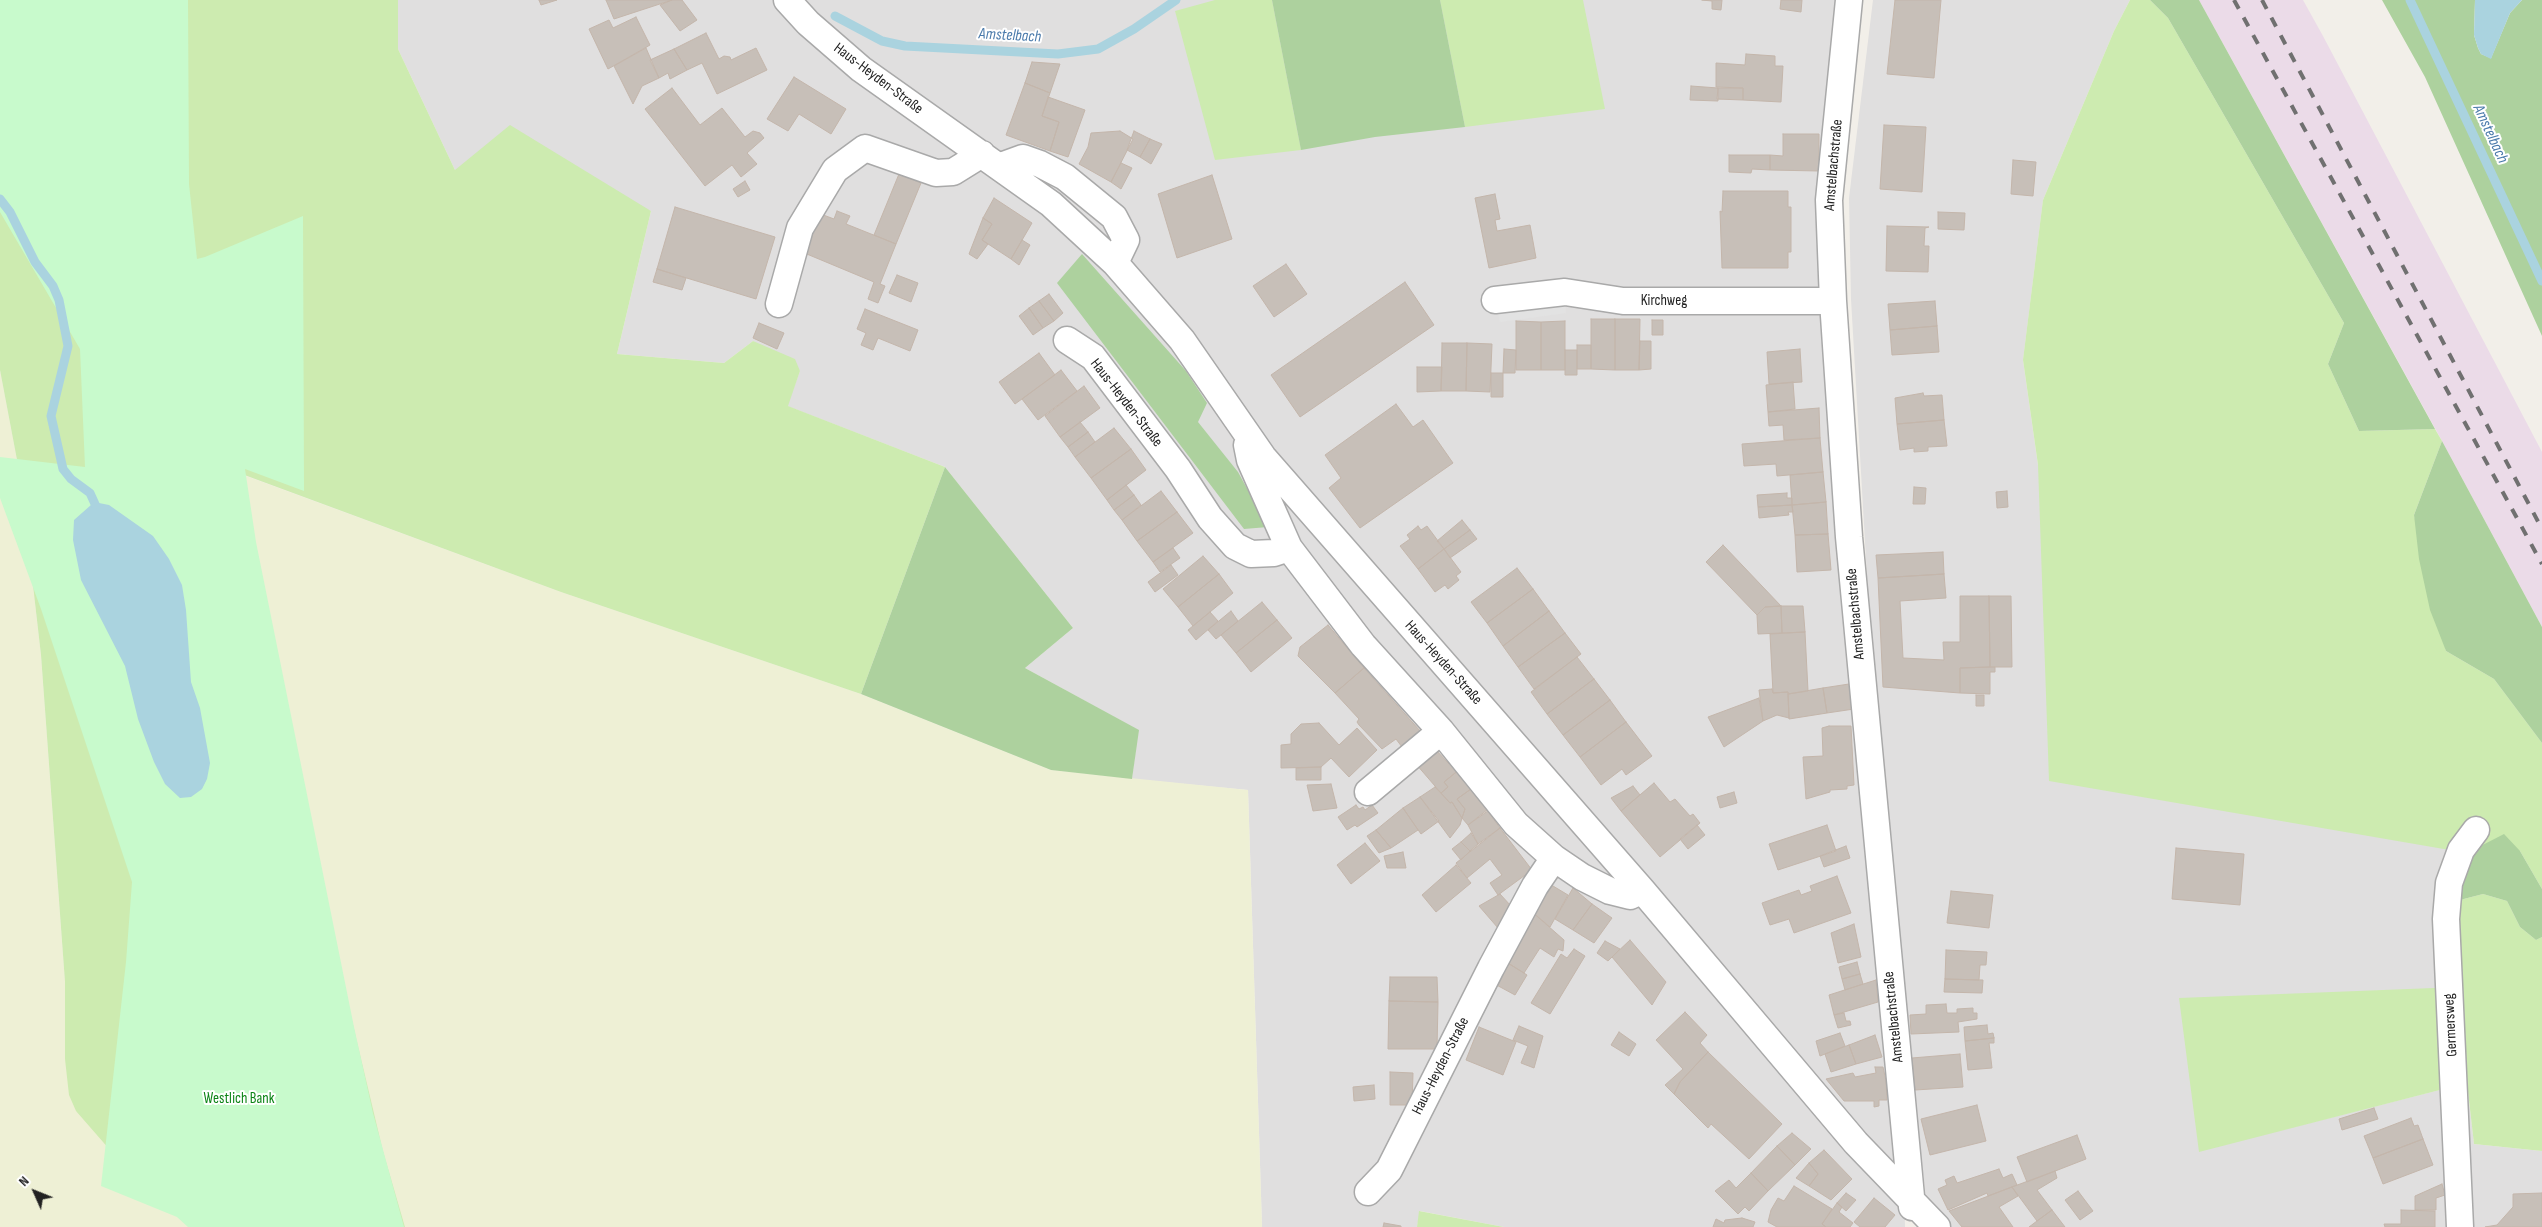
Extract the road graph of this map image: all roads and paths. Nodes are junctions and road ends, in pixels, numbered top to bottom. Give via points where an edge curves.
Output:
1 (787, 0) edge
2 (1849, 0) edge
3 (992, 160) junction
4 (1495, 300) dead end
5 (1833, 301) junction
6 (778, 304) dead end
7 (1067, 340) dead end
8 (1246, 435) junction
9 (1289, 548) junction
10 (1441, 731) junction
11 (1368, 792) dead end
12 (2476, 830) dead end
13 (1554, 858) junction
14 (1642, 890) junction
15 (1905, 1127) junction
16 (1856, 1143) junction
17 (1368, 1192) dead end
18 (1912, 1201) junction
19 (1914, 1227) edge
20 (1937, 1227) edge
21 (2460, 1227) edge

1 - 3 street, Haus-Heyden-Straße via 808,23 862,69
2 - 5 street, Amstelbachstraße via 1829,200
3 - 6 street via 953,172 936,173 865,148 835,170 800,228
3 - 8 street, Haus-Heyden-Straße via 1023,158 1040,164 1064,177 1114,217 1126,240 1114,263 1182,340
4 - 5 street, Kirchweg via 1565,292 1623,301
5 - 15 street, Amstelbachstraße via 1849,537
7 - 9 street, Haus-Heyden-Straße via 1093,357 1178,469 1210,518 1235,546 1251,554 1274,553
8 - 9 street, Haus-Heyden-Straße via 1250,460
8 - 14 street, Haus-Heyden-Straße via 1414,632
9 - 10 street, Haus-Heyden-Straße via 1363,645
10 - 11 street
10 - 13 street, Haus-Heyden-Straße via 1516,824
12 - 21 street, Germersweg via 2461,850 2449,883 2446,919
13 - 14 street, Haus-Heyden-Straße via 1610,891 1630,896
13 - 17 street, Haus-Heyden-Straße via 1535,886 1491,968 1389,1170
14 - 16 street, Haus-Heyden-Straße
15 - 16 street via 1885,1146
15 - 18 street, Amstelbachstraße
16 - 18 street, Haus-Heyden-Straße
18 - 19 street, Amstelbachstraße
18 - 20 street, Haus-Heyden-Straße

